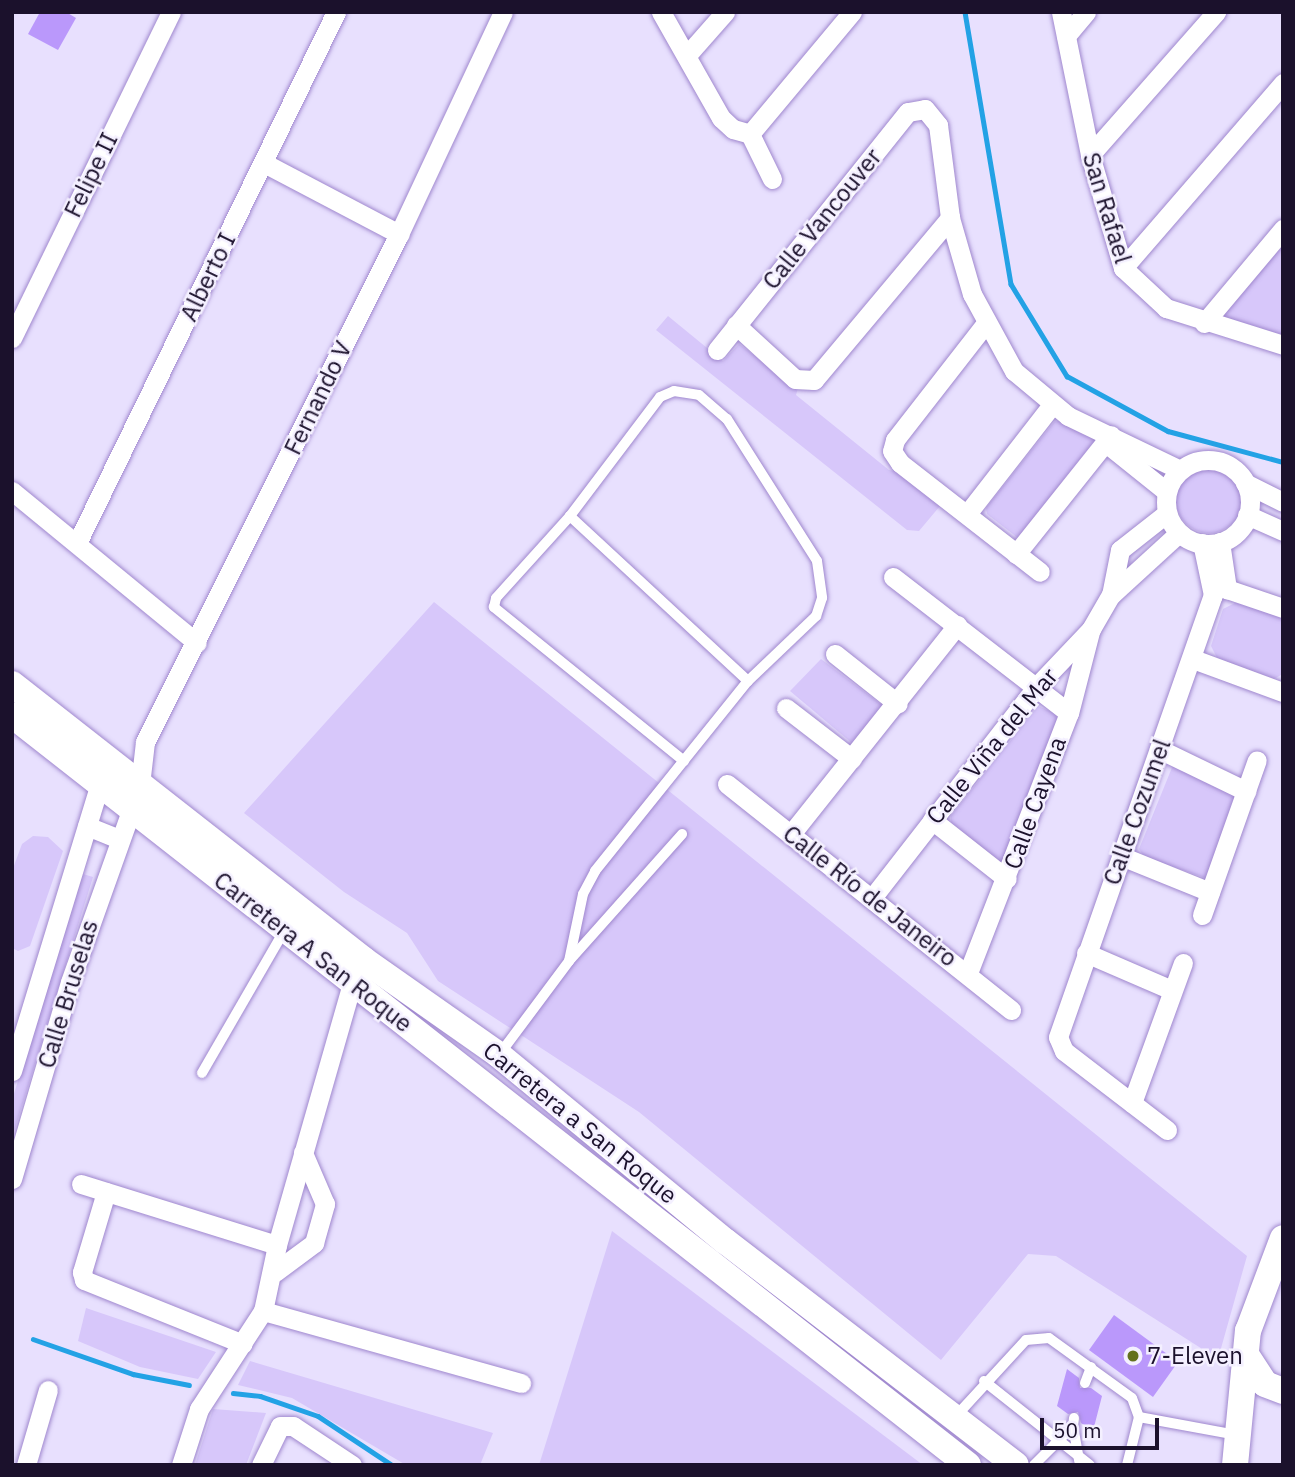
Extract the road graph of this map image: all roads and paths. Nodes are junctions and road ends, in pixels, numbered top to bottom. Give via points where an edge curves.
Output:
1 (171, 12) edge
2 (337, 12) edge
3 (503, 12) edge
4 (661, 12) edge
5 (725, 12) edge
6 (852, 12) edge
7 (1061, 12) edge
8 (1086, 12) edge
9 (1216, 12) edge
10 (1066, 36) junction
11 (688, 54) junction
12 (1283, 83) edge
13 (750, 134) junction
14 (1090, 155) junction
15 (264, 163) junction
16 (772, 179) dead end
17 (950, 218) junction
18 (1283, 229) edge
19 (399, 234) junction
20 (1123, 268) junction
21 (986, 323) junction
22 (1204, 323) junction
23 (736, 325) junction
24 (12, 338) edge
25 (1283, 345) edge
26 (717, 350) dead end
27 (1051, 406) junction
28 (1103, 435) junction
29 (1180, 470) junction
30 (1245, 483) junction
31 (12, 491) edge
32 (1167, 492) junction
33 (1283, 502) edge
34 (1167, 513) junction
35 (967, 514) junction
36 (1247, 514) junction
37 (570, 516) junction
38 (1283, 531) edge
39 (1179, 533) junction
40 (78, 541) junction
41 (1211, 542) junction
42 (1016, 554) junction
43 (1040, 572) dead end
44 (893, 577) dead end
45 (1220, 592) junction
46 (1111, 595) junction
47 (1283, 608) edge
48 (957, 625) junction
49 (1091, 629) junction
50 (197, 643) junction
51 (835, 654) dead end
52 (1193, 659) junction
53 (748, 681) junction
54 (12, 684) edge
55 (1036, 687) junction
56 (1280, 697) edge
57 (898, 704) junction
58 (786, 708) dead end
59 (1069, 713) junction
60 (12, 715) edge
61 (1158, 749) junction
62 (852, 759) junction
63 (1257, 760) dead end
64 (684, 761) junction
65 (727, 784) dead end
66 (141, 785) junction
67 (99, 786) junction
68 (1246, 791) junction
69 (130, 810) junction
70 (932, 820) junction
71 (87, 826) junction
72 (682, 834) dead end
73 (791, 834) junction
74 (119, 839) junction
75 (1121, 856) junction
76 (1007, 879) junction
77 (1210, 892) junction
78 (872, 898) junction
79 (1202, 915) dead end
80 (285, 929) junction
81 (1086, 953) junction
82 (569, 961) junction
83 (1183, 963) dead end
84 (968, 973) junction
85 (352, 984) junction
86 (1172, 990) junction
87 (1011, 1010) dead end
88 (426, 1040) junction
89 (499, 1055) junction
90 (12, 1071) edge
91 (202, 1073) dead end
92 (1132, 1103) junction
93 (531, 1124) junction
94 (1167, 1130) dead end
95 (303, 1153) junction
96 (12, 1179) edge
97 (81, 1184) dead end
98 (615, 1188) joint
99 (106, 1192) junction
100 (1283, 1238) edge
101 (277, 1245) junction
102 (275, 1272) junction
103 (263, 1311) junction
104 (243, 1344) junction
105 (1247, 1356) junction
106 (1091, 1367) junction
107 (984, 1381) junction
108 (520, 1383) dead end
109 (1085, 1383) dead end
110 (48, 1390) dead end
111 (1283, 1391) edge
112 (957, 1415) junction
113 (1139, 1417) junction
114 (1237, 1434) junction
115 (1055, 1439) junction
116 (1079, 1461) edge
117 (26, 1465) edge
118 (181, 1465) edge
119 (261, 1465) edge
120 (352, 1465) edge
121 (968, 1465) edge
122 (1016, 1465) edge
123 (1034, 1465) edge
124 (1090, 1465) edge
125 (1127, 1465) edge
126 (1235, 1465) edge

1 - 24 street, Felipe II
2 - 15 street, Alberto I
3 - 19 street, Fernando V
4 - 11 street
5 - 11 street
6 - 13 street
7 - 10 street, San Rafael
8 - 10 street
9 - 14 street
10 - 14 street, San Rafael
11 - 13 street via 721,118 733,130
12 - 20 street
13 - 16 street
14 - 20 street, San Rafael
15 - 19 street
15 - 40 street, Alberto I
17 - 21 street via 972,294
17 - 23 street via 814,380 795,379
17 - 23 street, Calle Vancouver via 938,125 925,109 908,112
18 - 22 street
19 - 50 street, Fernando V
20 - 22 street, San Rafael via 1166,308
21 - 27 street via 1014,371
21 - 35 street via 895,440 895,458
22 - 25 street, San Rafael
23 - 26 street, Calle Vancouver
27 - 28 street
27 - 35 street
28 - 29 street
28 - 32 street
28 - 42 street
29 - 30 street via 1203,460 1220,461
29 - 32 street
30 - 33 street
30 - 36 street
31 - 40 street
32 - 34 street
34 - 39 street
34 - 46 street, Calle Viña del Mar via 1120,550
35 - 42 street
36 - 38 street
36 - 41 street via 1237,531
37 - 53 lane
37 - 53 lane via 660,397 686,392 719,410 812,547 821,581 822,597 808,628
37 - 64 lane via 496,598 496,610
39 - 41 street
39 - 46 street, Calle Viña del Mar
40 - 50 street
41 - 45 street, Calle Cozumel
42 - 43 street
44 - 48 street
45 - 47 street
45 - 52 street, Calle Cozumel
46 - 49 street, Calle Viña del Mar
48 - 55 street
48 - 57 street
49 - 55 street, Calle Viña del Mar
49 - 59 street, Calle Cayena
50 - 66 street, Fernando V via 145,743
51 - 57 street
52 - 56 street
52 - 61 street, Calle Cozumel
53 - 64 lane
54 - 66 main road
55 - 59 street
55 - 70 street, Calle Viña del Mar
57 - 62 street
58 - 62 street
59 - 76 street, Calle Cayena
60 - 67 main road, Carretera A San Roque
61 - 68 street
61 - 75 street, Calle Cozumel
62 - 73 street
63 - 68 street
64 - 82 lane via 587,884
65 - 73 street, Calle Río de Janeiro
66 - 69 street, Fernando V
66 - 89 main road, Carretera a San Roque via 364,960
67 - 69 main road, Carretera A San Roque
67 - 71 street, Calle Bruselas
68 - 77 street
69 - 74 street, Calle Bruselas
69 - 80 main road, Carretera A San Roque
70 - 76 street
70 - 78 street, Calle Viña del Mar
71 - 74 street
71 - 90 street, Calle Bruselas
72 - 82 lane
73 - 78 street, Calle Río de Janeiro
74 - 96 street, Calle Bruselas
75 - 77 street
75 - 81 street, Calle Cozumel
76 - 84 street, Calle Cayena
77 - 79 street
78 - 84 street, Calle Río de Janeiro
80 - 85 main road, Carretera A San Roque
80 - 91 lane
81 - 86 street
81 - 92 street, Calle Cozumel via 1059,1030 1064,1051
82 - 89 lane
83 - 86 street
84 - 87 street, Calle Río de Janeiro
85 - 88 main road, Carretera A San Roque
85 - 95 street
86 - 92 street
88 - 89 main road via 481,1058
88 - 93 main road, Carretera A San Roque
89 - 93 main road via 500,1076
89 - 112 main road, Carretera a San Roque via 724,1241
92 - 94 street
93 - 98 main road, Carretera A San Roque
95 - 101 street
95 - 102 street via 325,1205 314,1244
97 - 99 street
98 - 121 main road, Carretera a San Roque
99 - 101 street
99 - 104 street via 82,1272 84,1280
100 - 105 main road via 1252,1319
101 - 102 street
102 - 103 street
103 - 104 street
103 - 108 street
104 - 118 street via 199,1409
105 - 111 main road via 1265,1384
105 - 114 main road
106 - 107 lane via 1049,1338 1035,1337
106 - 109 lane
106 - 113 lane via 1125,1389
107 - 112 lane
107 - 115 lane
110 - 117 street
112 - 122 main road, Carretera a San Roque
113 - 114 lane
113 - 125 lane
114 - 126 main road
115 - 116 lane
115 - 116 lane via 1073,1422
115 - 123 lane
116 - 124 lane
119 - 120 street via 280,1426 293,1426

